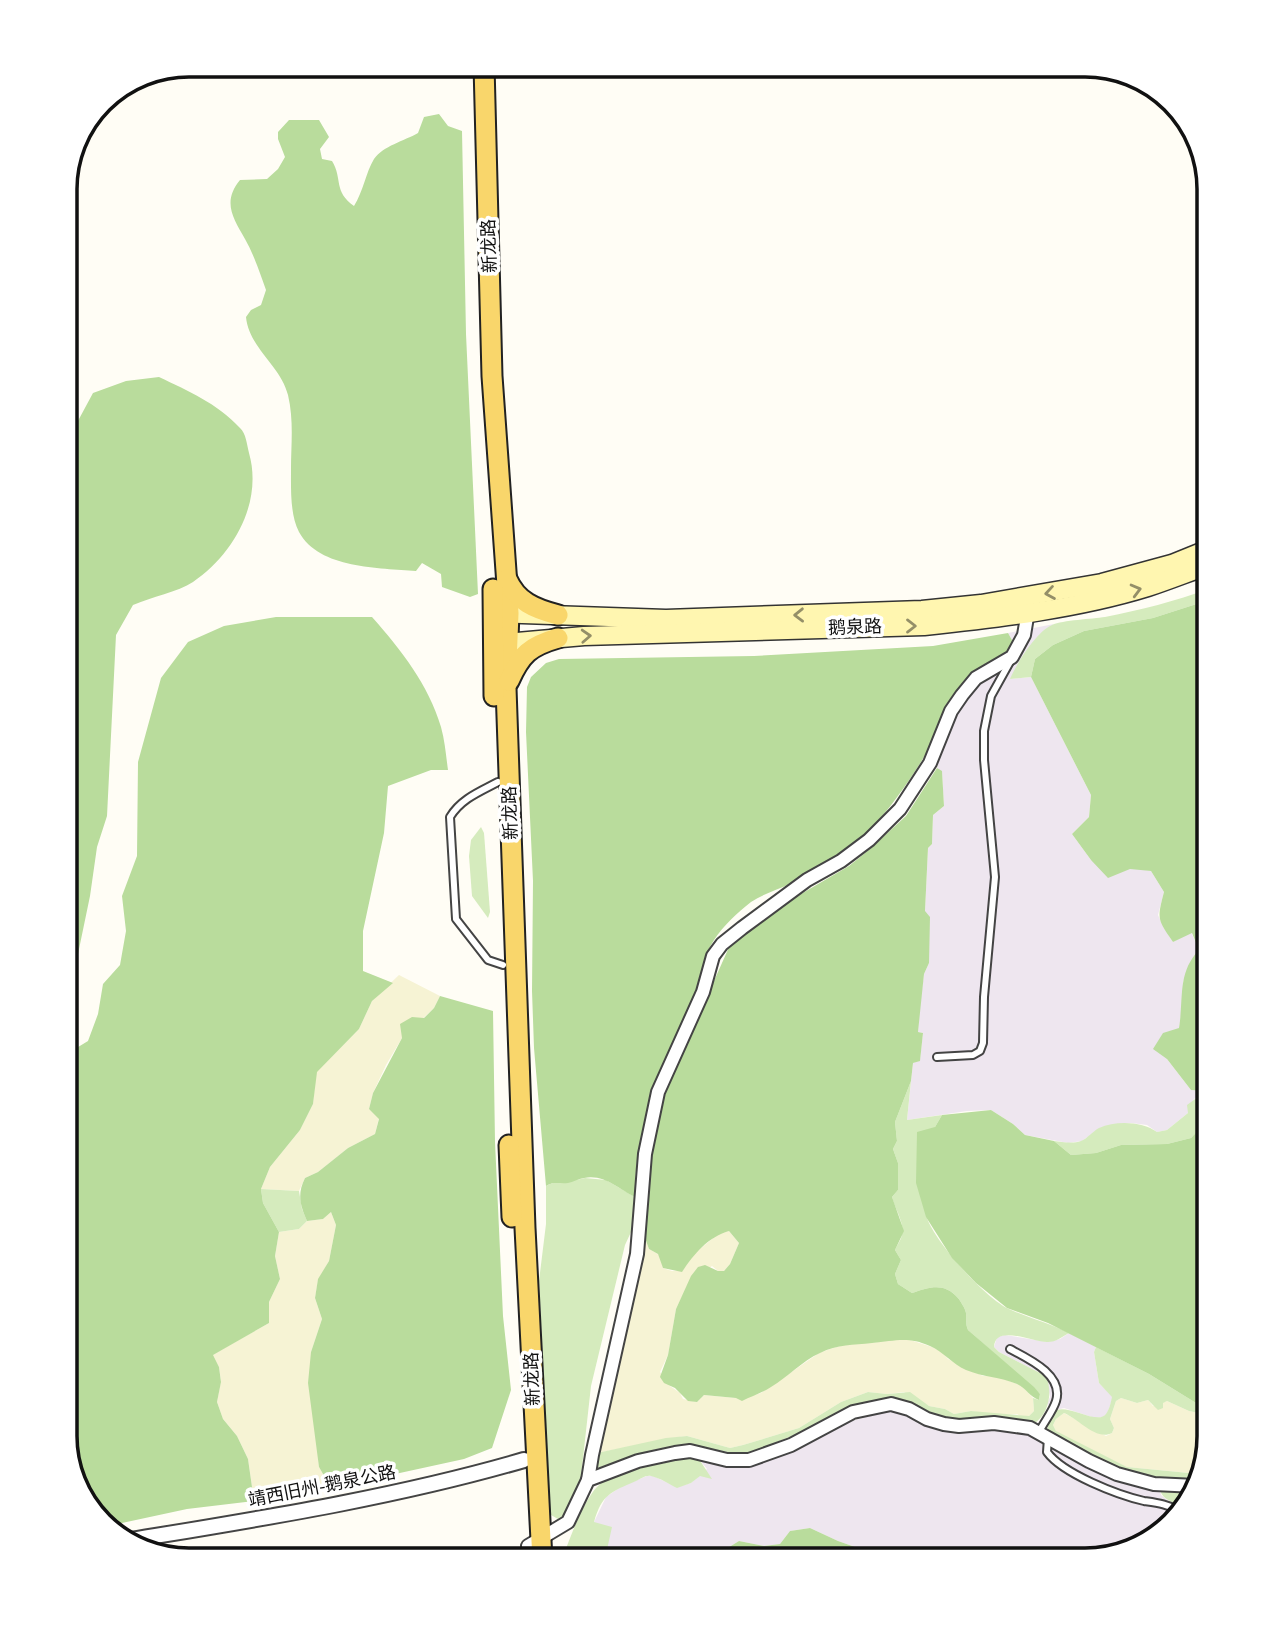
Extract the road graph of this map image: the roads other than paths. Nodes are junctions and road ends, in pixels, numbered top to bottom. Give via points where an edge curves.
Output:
1 (475, 77) edge
2 (484, 77) edge
3 (1197, 554) edge
4 (1197, 569) edge
5 (506, 578) junction
6 (1028, 611) junction
7 (502, 613) junction
8 (558, 615) junction
9 (558, 638) junction
10 (501, 643) junction
11 (1012, 657) junction
12 (506, 688) junction
13 (498, 782) junction
14 (503, 965) junction
15 (937, 1057) dead end
16 (1010, 1349) dead end
17 (1044, 1434) junction
18 (524, 1460) junction
19 (588, 1480) junction
20 (1154, 1484) junction
21 (1185, 1485) edge
22 (1154, 1501) junction
23 (1172, 1507) edge
24 (143, 1538) edge
25 (535, 1548) edge
26 (535, 1548) edge
27 (539, 1548) edge

1 - 7 main road, 新龙路 via 479,371
2 - 5 main road, 新龙路 via 492,376
3 -> 8 main road, 鹅泉路 via 1102,583 922,610 666,618
6 -> 4 main road, 鹅泉路 via 1127,592
5 - 7 main road, 新龙路
5 - 8 main road via 529,605
9 -> 6 main road, 鹅泉路 via 924,626
6 - 11 street via 1024,635
7 - 8 main road, 鹅泉路
7 - 10 main road, 新龙路
9 - 10 main road, 鹅泉路
9 - 12 main road via 529,649
10 - 12 main road, 新龙路
10 - 13 main road, 新龙路
11 - 15 lane via 991,696 984,731 995,877 983,1043 973,1055
11 - 19 street via 976,678 962,695 930,763 885,825 847,857 741,929 713,956 703,992 658,1092 645,1154 637,1254
12 - 25 main road, 新龙路
13 - 14 main road, 新龙路
13 - 14 lane via 456,807 450,817 456,919 488,960
14 - 18 main road, 新龙路
16 - 17 lane via 1039,1366 1054,1382 1056,1401
17 - 19 street via 994,1423 944,1424 891,1404 853,1412 791,1445 749,1460 676,1452
17 - 20 street via 1102,1467
17 - 22 lane via 1051,1458 1080,1476
18 - 24 street, 靖西旧州-鹅泉公路 via 307,1509
18 - 26 main road, 新龙路
19 - 27 street via 568,1522
20 - 21 street
20 - 22 lane
22 - 23 lane

